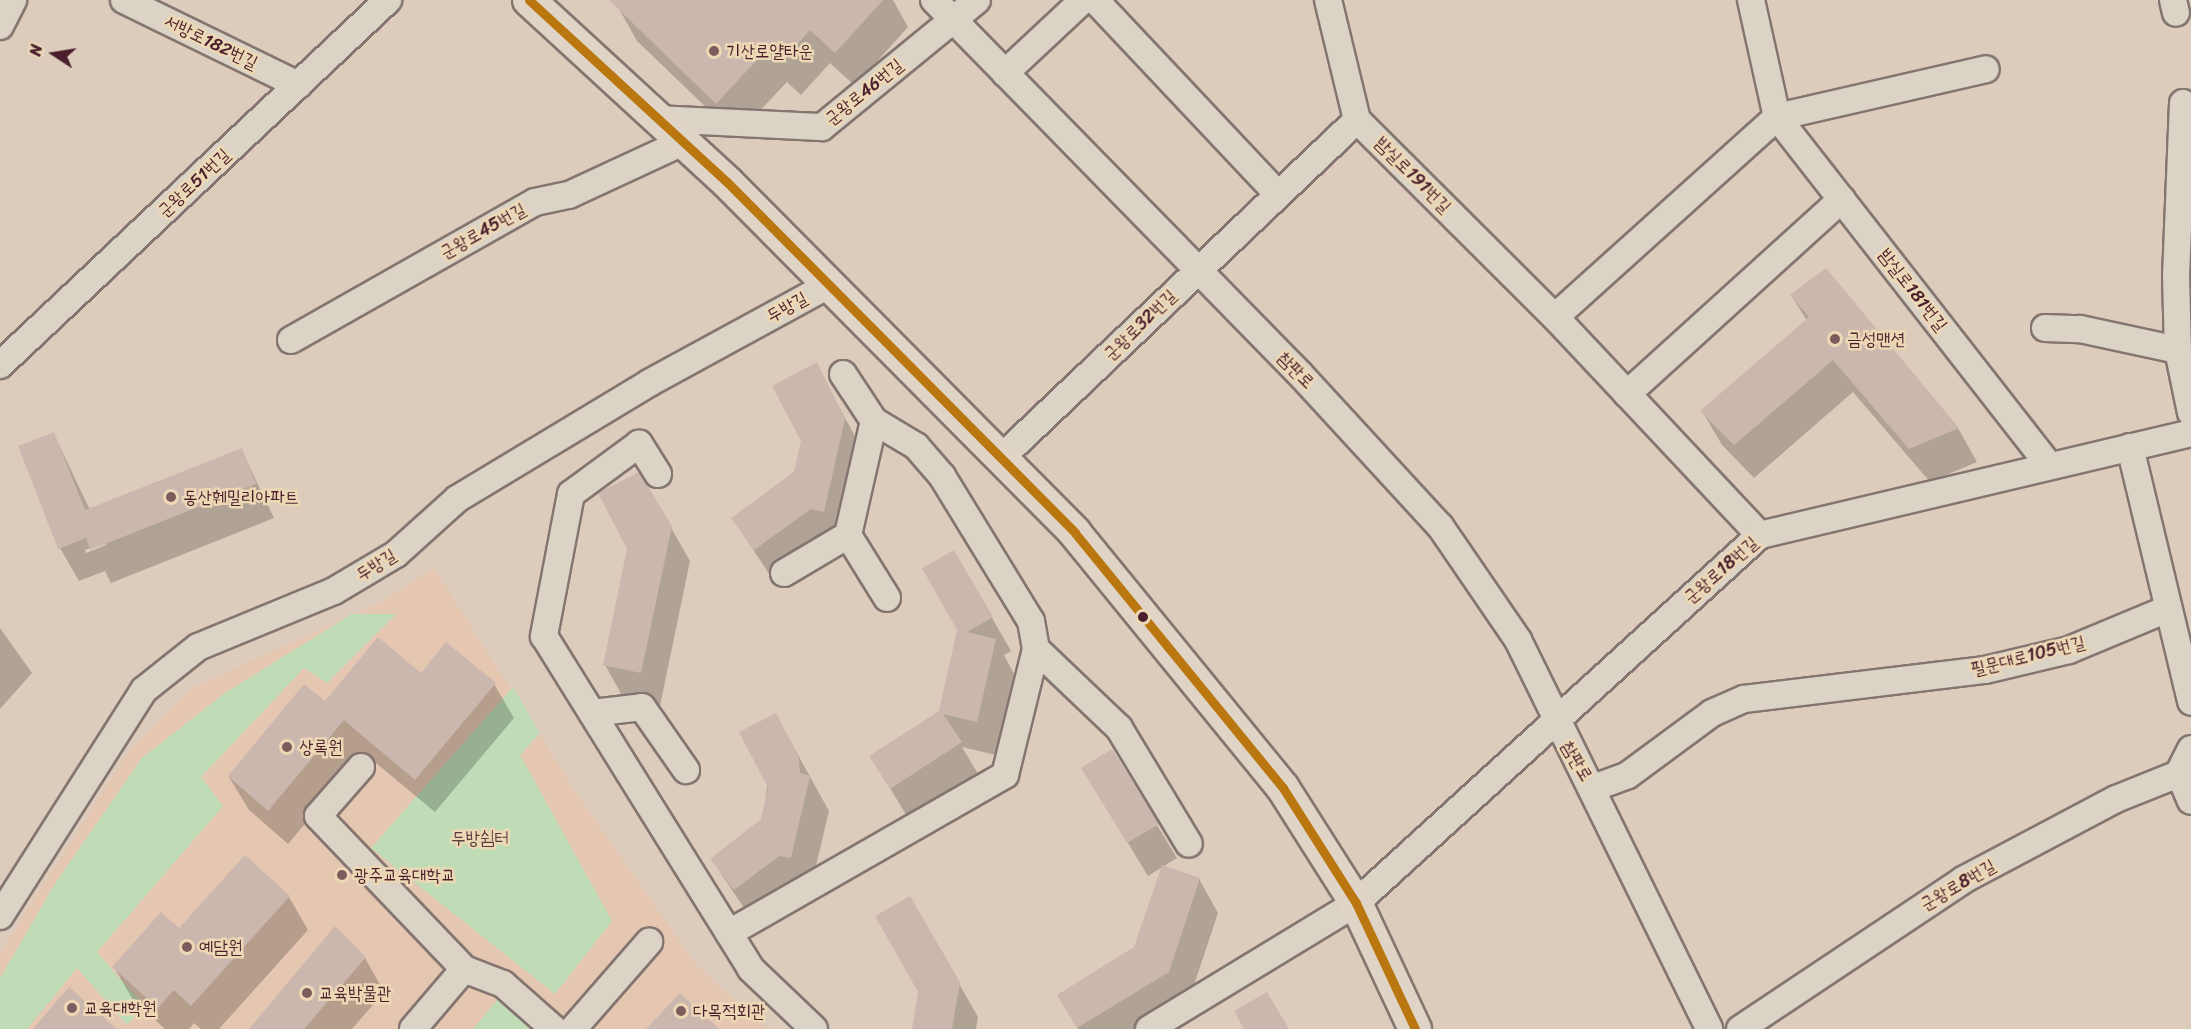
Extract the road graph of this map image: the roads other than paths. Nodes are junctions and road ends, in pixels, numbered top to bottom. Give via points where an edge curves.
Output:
1 (13, 0) edge
2 (124, 0) edge
3 (388, 0) edge
4 (529, 0) edge
5 (977, 0) edge
6 (1083, 0) edge
7 (1095, 0) edge
8 (1328, 0) edge
9 (1751, 0) edge
10 (942, 9) edge
11 (0, 26) edge
12 (1986, 69) dead end
13 (1005, 73) junction
14 (298, 85) junction
15 (2183, 103) dead end
16 (1777, 117) junction
17 (658, 119) junction
18 (1358, 120) junction
19 (683, 142) junction
20 (1278, 194) junction
21 (1842, 199) junction
22 (1197, 271) junction
23 (829, 285) junction
24 (1555, 317) junction
25 (2044, 328) dead end
26 (291, 340) dead end
27 (2178, 350) junction
28 (0, 365) edge
29 (843, 374) dead end
30 (1627, 394) junction
31 (2191, 412) edge
32 (874, 421) junction
33 (2191, 433) edge
34 (2130, 447) junction
35 (1003, 456) junction
36 (2048, 464) junction
37 (658, 474) dead end
38 (848, 535) junction
39 (1760, 535) junction
40 (784, 573) dead end
41 (887, 598) dead end
42 (2165, 610) junction
43 (1036, 649) junction
44 (1849, 683) joint
45 (2191, 702) edge
46 (591, 713) junction
47 (1553, 720) junction
48 (2191, 749) edge
49 (361, 767) dead end
50 (687, 770) dead end
51 (2185, 771) edge
52 (1593, 788) junction
53 (2191, 801) edge
54 (1189, 844) dead end
55 (1356, 903) junction
56 (0, 916) edge
57 (729, 933) junction
58 (649, 942) dead end
59 (464, 969) junction
60 (413, 1029) edge
61 (554, 1029) edge
62 (573, 1029) edge
63 (814, 1029) edge
64 (1149, 1029) edge
65 (1416, 1029) edge
66 (1709, 1029) edge
67 (1740, 1029) edge

1 - 11 street
2 - 14 street, 서방로182번길
3 - 14 street, 군왕로51번길
4 - 17 main road
5 - 10 street, 군왕로46번길
6 - 13 street
7 - 20 street
8 - 18 street
9 - 16 street, 밤실로181번길
10 - 13 street, 참판로
10 - 17 street, 군왕로46번길 via 822,127
12 - 16 street
13 - 22 street, 참판로
14 - 28 street, 군왕로51번길
15 - 27 street via 2175,192
16 - 21 street, 밤실로181번길
16 - 24 street
17 - 19 main road
18 - 20 street, 군왕로32번길
18 - 24 street, 밤실로191번길
19 - 23 main road
19 - 26 street, 군왕로45번길 via 569,195 535,202
20 - 22 street, 군왕로32번길
21 - 30 street
21 - 36 street, 밤실로181번길
22 - 35 street, 군왕로32번길
22 - 47 street, 참판로 via 1300,374 1440,526 1518,640
23 - 35 main road
23 - 56 street, 두방길 via 649,383 457,499 396,554 334,591 198,647 144,690
24 - 30 street, 밤실로191번길
25 - 27 street via 2080,329
27 - 31 street
29 - 32 street
30 - 39 street, 밤실로191번길
32 - 38 street
32 - 43 street via 916,446 942,476 1030,621
33 - 34 street, 군왕로18번길
34 - 36 street, 군왕로18번길
34 - 42 street
35 - 55 main road via 1075,532 1246,741 1283,788
36 - 39 street, 군왕로18번길
37 - 46 street via 639,444 580,484 568,504 544,636
38 - 40 street
38 - 41 street
39 - 47 street, 군왕로18번길
42 - 44 street, 필문대로105번길 via 2069,650 1986,670
42 - 45 street
43 - 54 street via 1119,728
43 - 57 street via 1005,775
44 - 52 street, 참판로 via 1744,699 1712,713 1628,775
46 - 50 street via 642,707
46 - 57 street
47 - 52 street, 참판로
47 - 55 street, 군왕로18번길
48 - 51 street
49 - 59 street via 318,816
51 - 53 street
51 - 67 street, 군왕로8번길 via 2116,799 1963,880
52 - 66 street, 참판로
55 - 64 street, 군왕로18번길
55 - 65 main road
57 - 63 street via 752,969
58 - 62 street
59 - 60 street
59 - 61 street via 503,984

